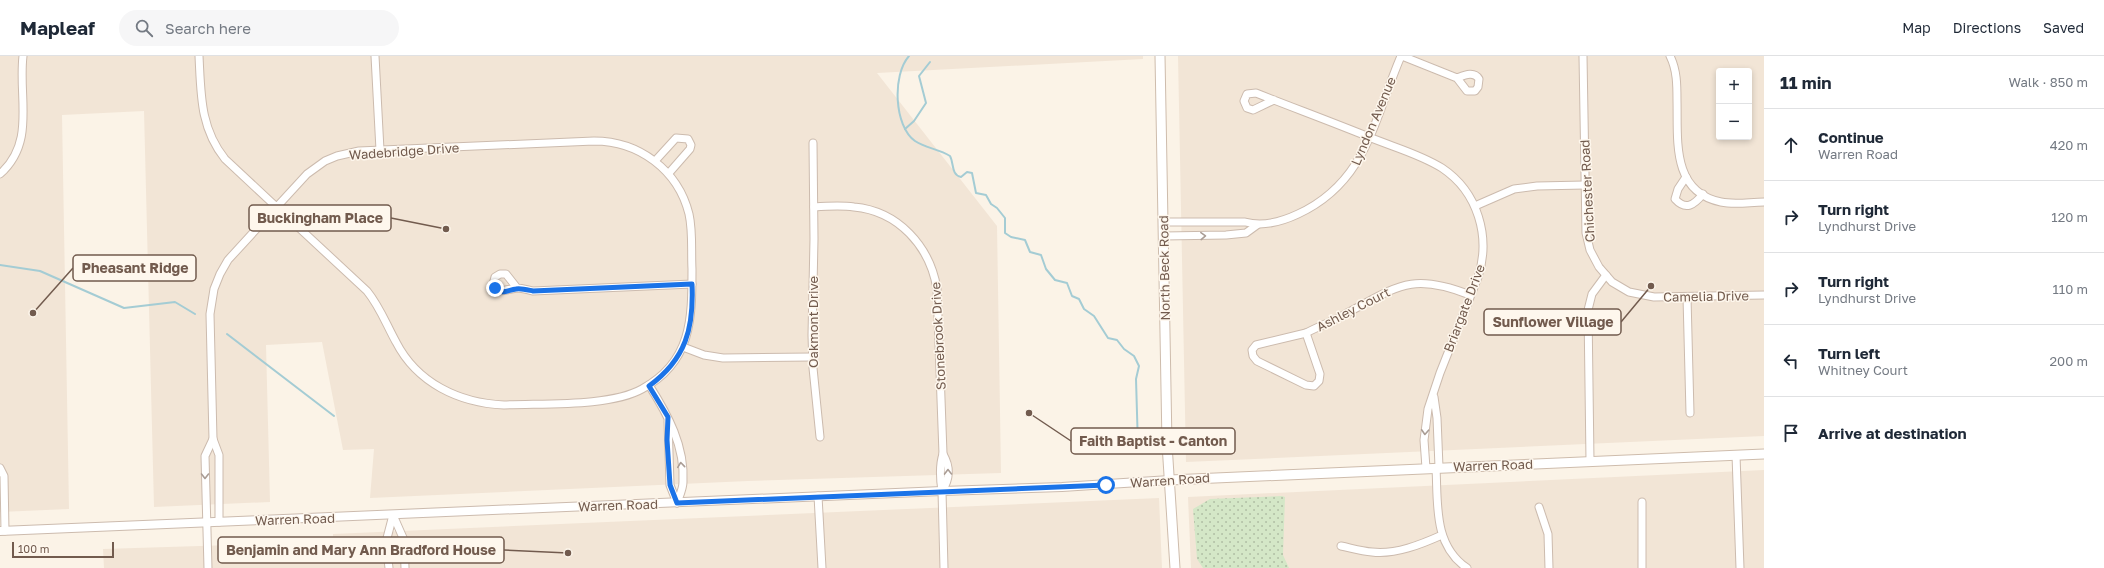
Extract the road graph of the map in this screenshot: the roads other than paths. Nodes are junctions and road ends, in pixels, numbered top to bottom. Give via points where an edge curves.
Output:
1 (23, 56) edge
2 (199, 56) edge
3 (375, 56) edge
4 (1160, 56) edge
5 (1402, 56) edge
6 (1583, 56) edge
7 (1670, 56) edge
8 (1457, 78) dead end
9 (1274, 100) dead end
10 (1369, 137) junction
11 (813, 143) dead end
12 (380, 150) junction
13 (655, 160) junction
14 (669, 173) junction
15 (0, 174) edge
16 (1686, 177) junction
17 (1585, 185) junction
18 (1703, 194) junction
19 (1764, 202) edge
20 (1475, 206) junction
21 (276, 207) junction
22 (814, 207) junction
23 (1164, 222) junction
24 (1257, 225) junction
25 (1164, 236) junction
26 (1606, 275) junction
27 (692, 284) junction
28 (517, 288) dead end
29 (1470, 295) junction
30 (1764, 295) edge
31 (1687, 297) junction
32 (1306, 333) junction
33 (683, 347) junction
34 (812, 357) junction
35 (649, 386) junction
36 (1434, 397) junction
37 (1690, 413) dead end
38 (668, 417) junction
39 (820, 437) dead end
40 (213, 439) junction
41 (1764, 454) edge
42 (1736, 455) junction
43 (1590, 461) junction
44 (1438, 467) junction
45 (0, 468) edge
46 (1426, 468) junction
47 (1170, 480) junction
48 (942, 491) junction
49 (818, 496) junction
50 (1642, 502) dead end
51 (677, 503) junction
52 (1539, 507) dead end
53 (393, 515) junction
54 (219, 522) junction
55 (206, 523) junction
56 (3, 531) edge
57 (1442, 535) junction
58 (1341, 546) dead end
59 (208, 568) edge
60 (389, 568) edge
61 (405, 568) edge
62 (822, 568) edge
63 (944, 568) edge
64 (1175, 568) edge
65 (1468, 568) edge
66 (1549, 568) edge
67 (1642, 568) edge
68 (1740, 568) edge

1 - 15 street via 23,131 14,158
2 - 21 street, Wadebridge Drive via 203,114 213,143 225,159
3 - 12 street
4 - 23 main road, North Beck Road
5 - 8 street
5 - 10 street, Lyndon Avenue
6 - 17 street, Chichester Road
7 - 16 street via 1676,76 1678,153
9 - 10 street, Briargate Drive
10 - 20 street, Briargate Drive via 1442,168 1460,184
10 - 24 street, Lyndon Avenue via 1353,170 1336,191 1293,216
11 - 22 street, Oakmont Drive
12 - 13 street, Wadebridge Drive via 602,141 629,147
12 - 21 street, Wadebridge Drive via 350,153 325,161 307,174
13 - 14 street, Wadebridge Drive
13 - 14 street via 676,138 688,138 690,149
14 - 27 street, Wadebridge Drive via 681,192 689,215
16 - 18 street via 1694,188
16 - 18 street via 1678,188 1675,199 1681,206 1688,207 1696,203
17 - 20 street via 1514,189
17 - 26 street, Chichester Road via 1588,241 1594,259
18 - 19 street via 1713,200 1727,203
20 - 29 street, Briargate Drive via 1482,228 1484,250 1481,269
21 - 35 street, Wadebridge Drive via 367,291 379,306 396,342 408,360 428,380 450,393 476,402 504,405 611,400
21 - 40 street, Wadebridge Drive via 228,260 214,289 210,314
22 - 34 street, Oakmont Drive
22 - 48 street, Stonebrook Drive via 855,207 886,216 910,233 929,260 937,289
23 - 24 street, Lyndon Avenue via 1245,222
23 - 25 main road, North Beck Road
25 -> 24 street, Lyndon Avenue via 1246,233
25 - 47 main road, North Beck Road via 1167,444
26 - 31 street, Camelia Drive via 1620,287 1638,295
26 - 43 street via 1592,294 1588,310
27 - 28 street via 533,291
27 - 33 street, Wadebridge Drive via 691,318
29 - 32 street, Ashley Court via 1438,284 1404,285 1384,292
29 - 36 street, Briargate Drive via 1440,373
30 - 31 street, Camelia Drive
31 - 37 street
32 - 32 street, Ashley Court via 1320,374 1320,381 1314,386 1306,385 1257,361 1253,356 1252,350 1256,345
33 - 34 street via 704,355 723,358
33 - 35 street, Wadebridge Drive via 669,368
34 - 39 street, Oakmont Drive
35 - 38 street
36 - 44 street, Briargate Drive
36 -> 46 street, Briargate Drive via 1426,416
38 - 51 street via 670,485
51 -> 38 street via 683,484 681,460 678,440
40 - 54 street, Wadebridge Drive via 219,455
40 -> 55 street, Wadebridge Drive via 205,456
41 - 42 main road, Warren Road
42 - 43 main road, Warren Road
42 - 68 street
43 - 44 main road, Warren Road
44 - 46 main road, Warren Road
44 - 57 street, Briargate Drive via 1438,512
45 - 56 street via 4,476
46 - 47 main road, Warren Road
47 - 48 street, Warren Road
47 - 64 main road, North Beck Road
48 - 49 street, Warren Road
48 - 63 street, Stonebrook Drive
49 - 51 street, Warren Road
49 - 62 street
50 - 67 street
51 - 53 street, Warren Road
52 - 66 street via 1548,534
53 - 54 street, Warren Road
53 - 60 street via 386,542
53 - 61 street via 404,540
54 - 55 street, Warren Road
55 - 56 street, Warren Road
55 - 59 street, Wadebridge Drive
57 - 58 street via 1424,543 1385,551 1373,552
57 - 65 street, Briargate Drive via 1451,552

